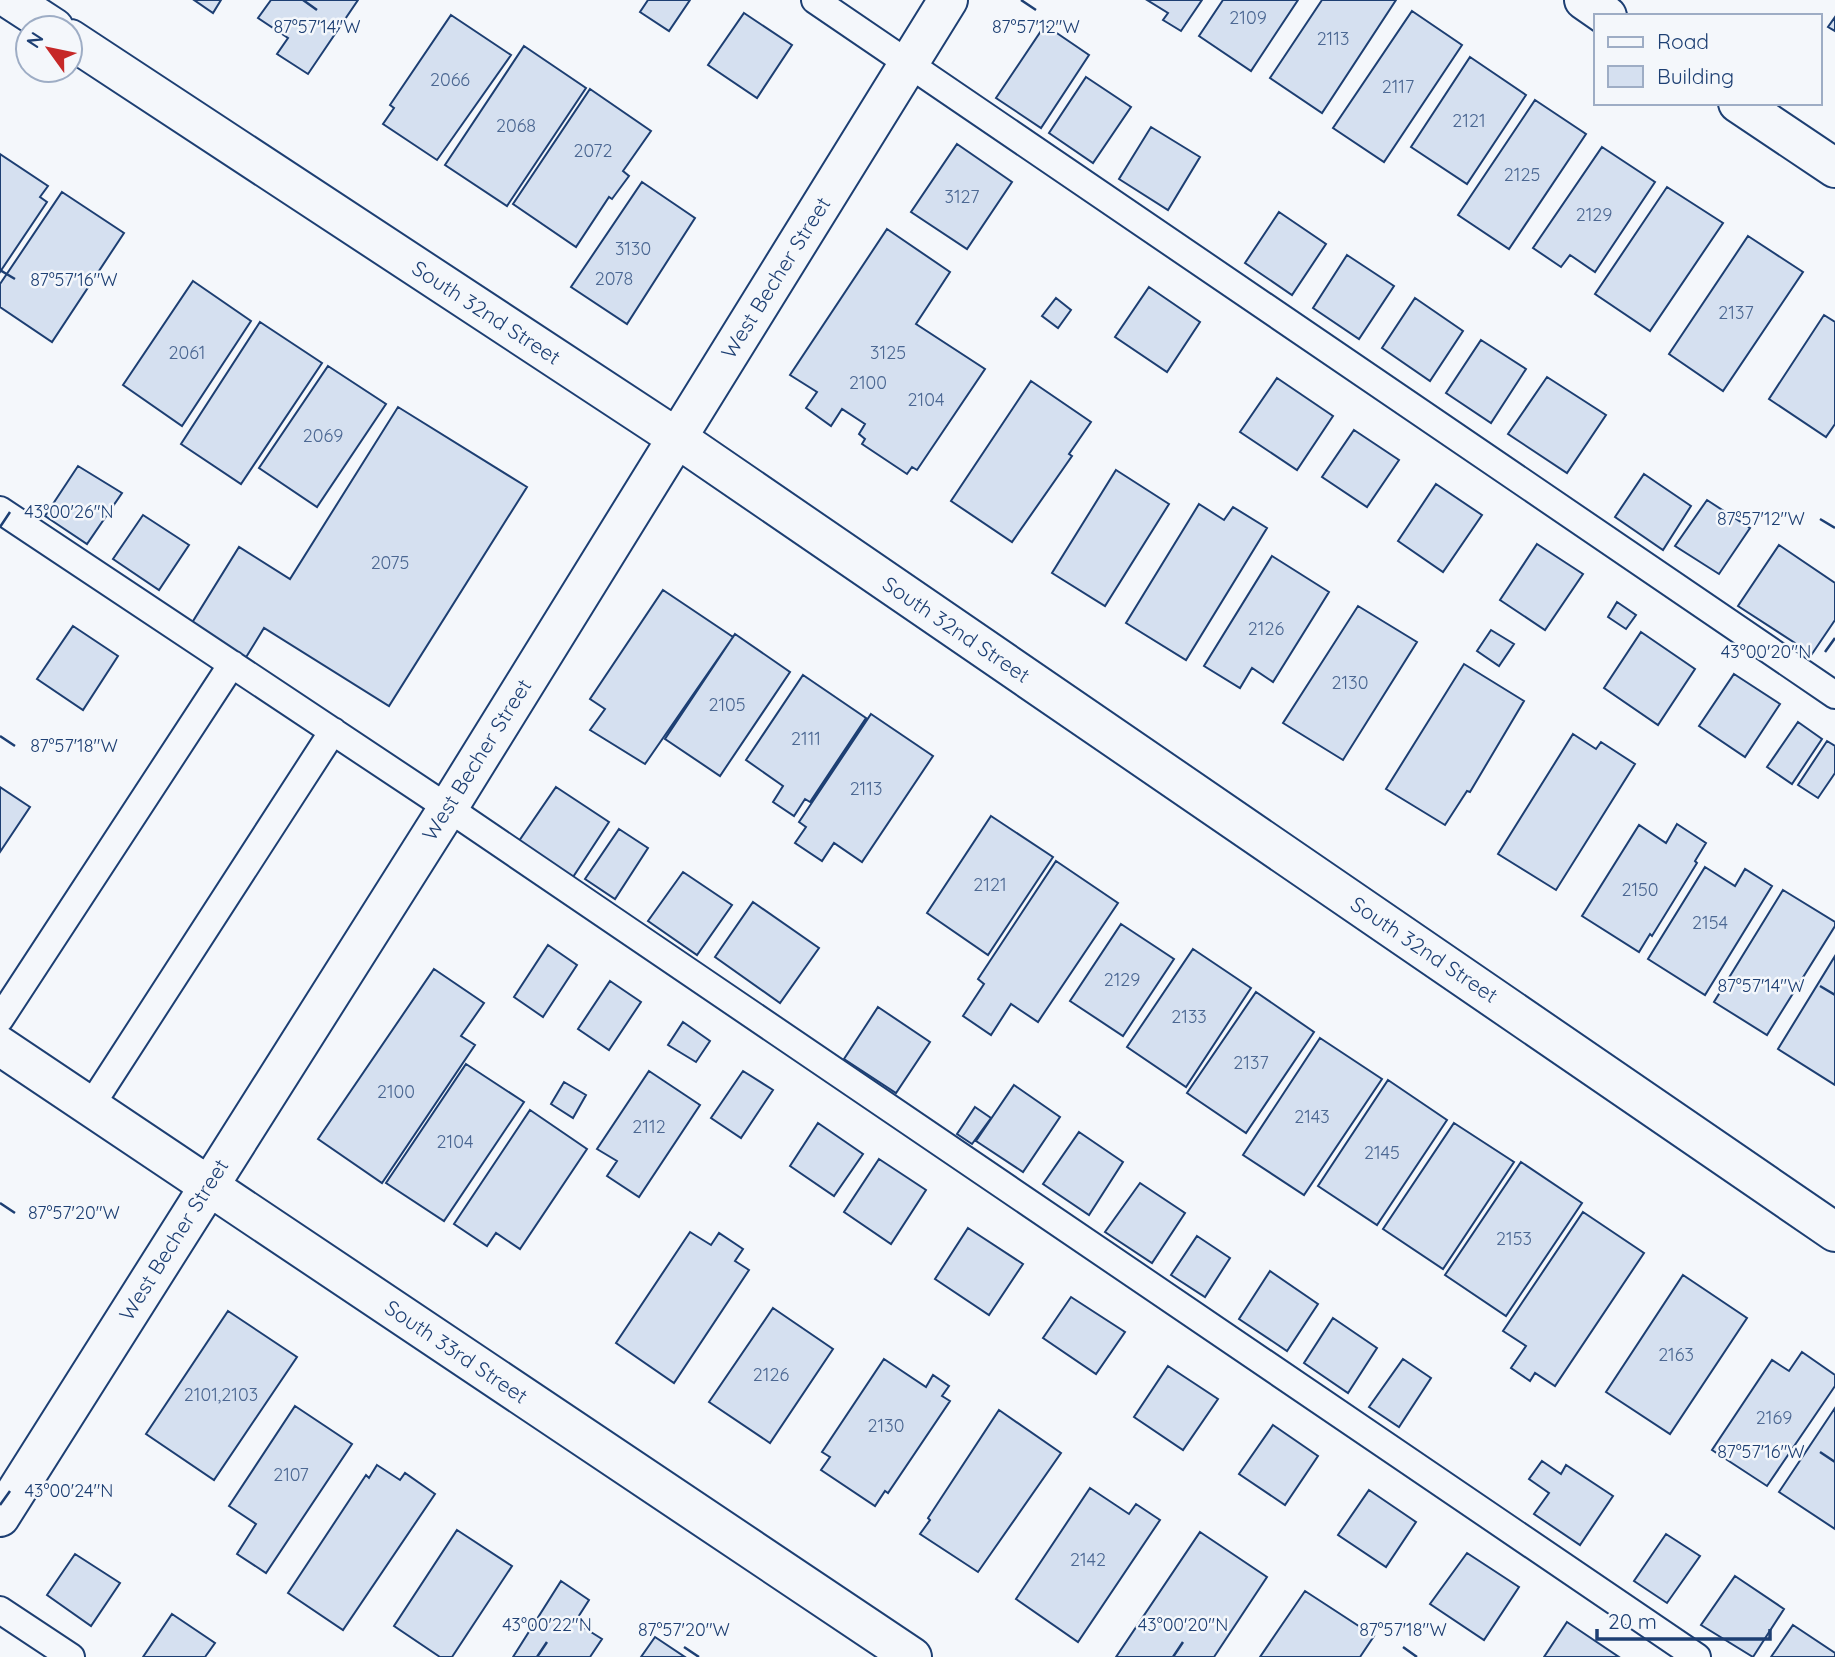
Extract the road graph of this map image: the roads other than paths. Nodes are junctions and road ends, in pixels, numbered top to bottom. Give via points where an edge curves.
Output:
1 (11, 0) edge
2 (815, 0) edge
3 (948, 0) edge
4 (1584, 0) edge
5 (32, 14) edge
6 (1604, 14) edge
7 (84, 48) edge
8 (909, 62) junction
9 (1741, 105) edge
10 (1835, 168) edge
11 (677, 439) junction
12 (0, 510) edge
13 (233, 664) junction
14 (1835, 695) edge
15 (333, 731) junction
16 (448, 808) junction
17 (0, 1018) edge
18 (0, 1046) edge
19 (90, 1107) junction
20 (208, 1186) junction
21 (1835, 1232) edge
22 (0, 1517) edge
23 (0, 1610) edge
24 (71, 1657) edge
25 (912, 1657) edge
26 (1697, 1657) edge

1 - 5 street
2 - 8 lane
3 - 8 street, West Becher Street
4 - 6 street
7 - 11 street, South 32nd Street
8 - 11 street, West Becher Street
8 - 14 lane
9 - 10 street
11 - 16 street, West Becher Street
11 - 21 street, South 32nd Street
12 - 13 lane
13 - 15 lane
13 - 17 lane
15 - 16 lane
15 - 19 lane
16 - 20 street, West Becher Street
16 - 26 lane
18 - 19 street, South 33rd Street
19 - 20 street, South 33rd Street
20 - 22 street, West Becher Street
20 - 25 street, South 33rd Street
23 - 24 lane

